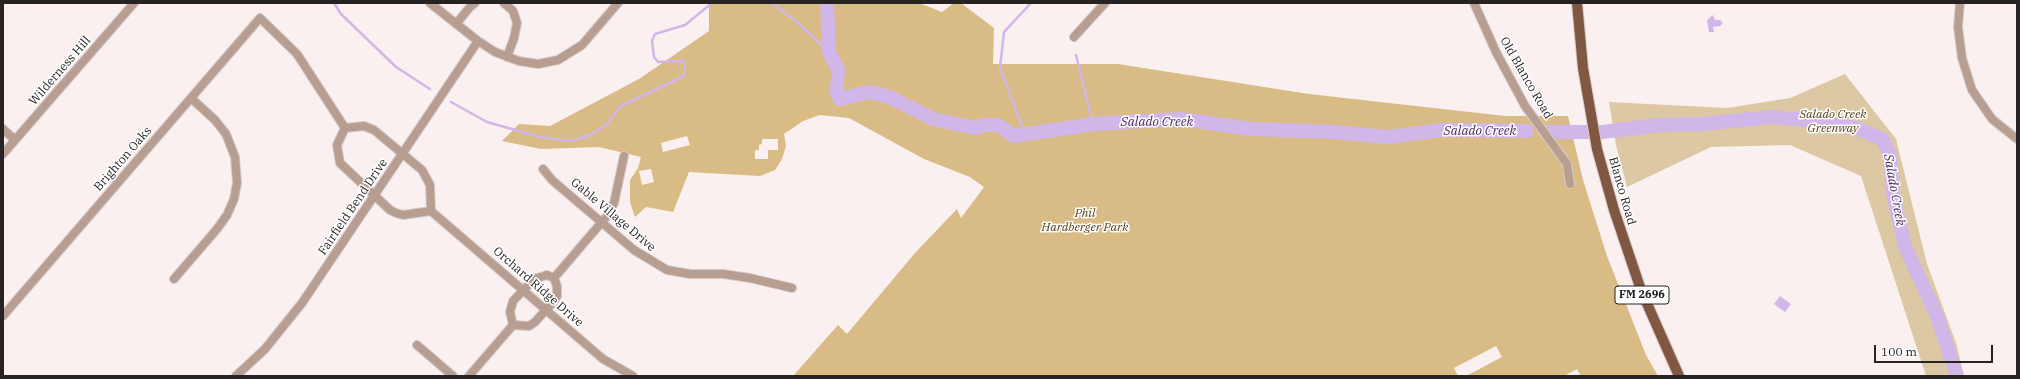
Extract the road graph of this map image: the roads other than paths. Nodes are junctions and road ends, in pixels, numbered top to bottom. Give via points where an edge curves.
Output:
1 (134, 3) edge
2 (430, 3) edge
3 (475, 3) edge
4 (504, 3) edge
5 (618, 3) edge
6 (1105, 3) edge
7 (1474, 3) edge
8 (1577, 3) edge
9 (1960, 3) edge
10 (456, 24) junction
11 (1074, 37) dead end
12 (478, 42) junction
13 (507, 57) junction
14 (191, 98) junction
15 (345, 128) junction
16 (3, 129) edge
17 (2017, 139) edge
18 (15, 140) junction
19 (3, 154) edge
20 (403, 154) junction
21 (624, 156) dead end
22 (543, 169) dead end
23 (1570, 184) dead end
24 (375, 195) junction
25 (431, 211) junction
26 (602, 223) junction
27 (554, 278) junction
28 (174, 280) dead end
29 (792, 288) dead end
30 (523, 290) junction
31 (546, 310) junction
32 (3, 316) edge
33 (513, 325) junction
34 (416, 346) dead end
35 (236, 376) edge
36 (453, 376) edge
37 (469, 376) edge
38 (633, 376) edge
39 (1679, 376) edge

1 - 18 street, Wilderness Hill
2 - 10 street
3 - 10 street
4 - 13 street via 513,11 517,24
5 - 13 street via 582,45 558,60 538,64 519,62
6 - 11 street
7 - 23 street, Old Blanco Road via 1496,52 1525,106 1567,164
8 - 39 main road, Blanco Road / FM 2696 via 1587,94 1597,149 1641,290
9 - 17 street via 1958,27 1962,58 1972,90 1992,119
10 - 12 street
12 - 13 street
12 - 20 street, Fairfield Bend Drive
14 - 15 street, Brighton Oaks via 260,18 297,54
14 - 28 street via 226,134 235,157 237,183 227,215
14 - 32 street, Brighton Oaks
15 - 20 street via 364,126 374,130
15 - 24 street via 337,145 340,163
16 - 18 street
18 - 19 street, Wilderness Hill
20 - 24 street, Fairfield Bend Drive
20 - 25 street via 427,176 430,184
21 - 26 street via 614,203
22 - 26 street, Gable Village Drive via 552,180
24 - 25 street via 396,214
24 - 35 street, Fairfield Bend Drive via 289,321 266,349
25 - 30 street, Orchard Ridge Drive
26 - 27 street
26 - 29 street, Gable Village Drive via 642,256 667,270 690,274 723,274
27 - 30 street via 540,276
27 - 31 street via 557,296
30 - 31 street, Orchard Ridge Drive
30 - 33 street via 511,306 510,318
31 - 33 street via 529,326
31 - 38 street, Orchard Ridge Drive via 603,359
33 - 37 street
34 - 36 street

